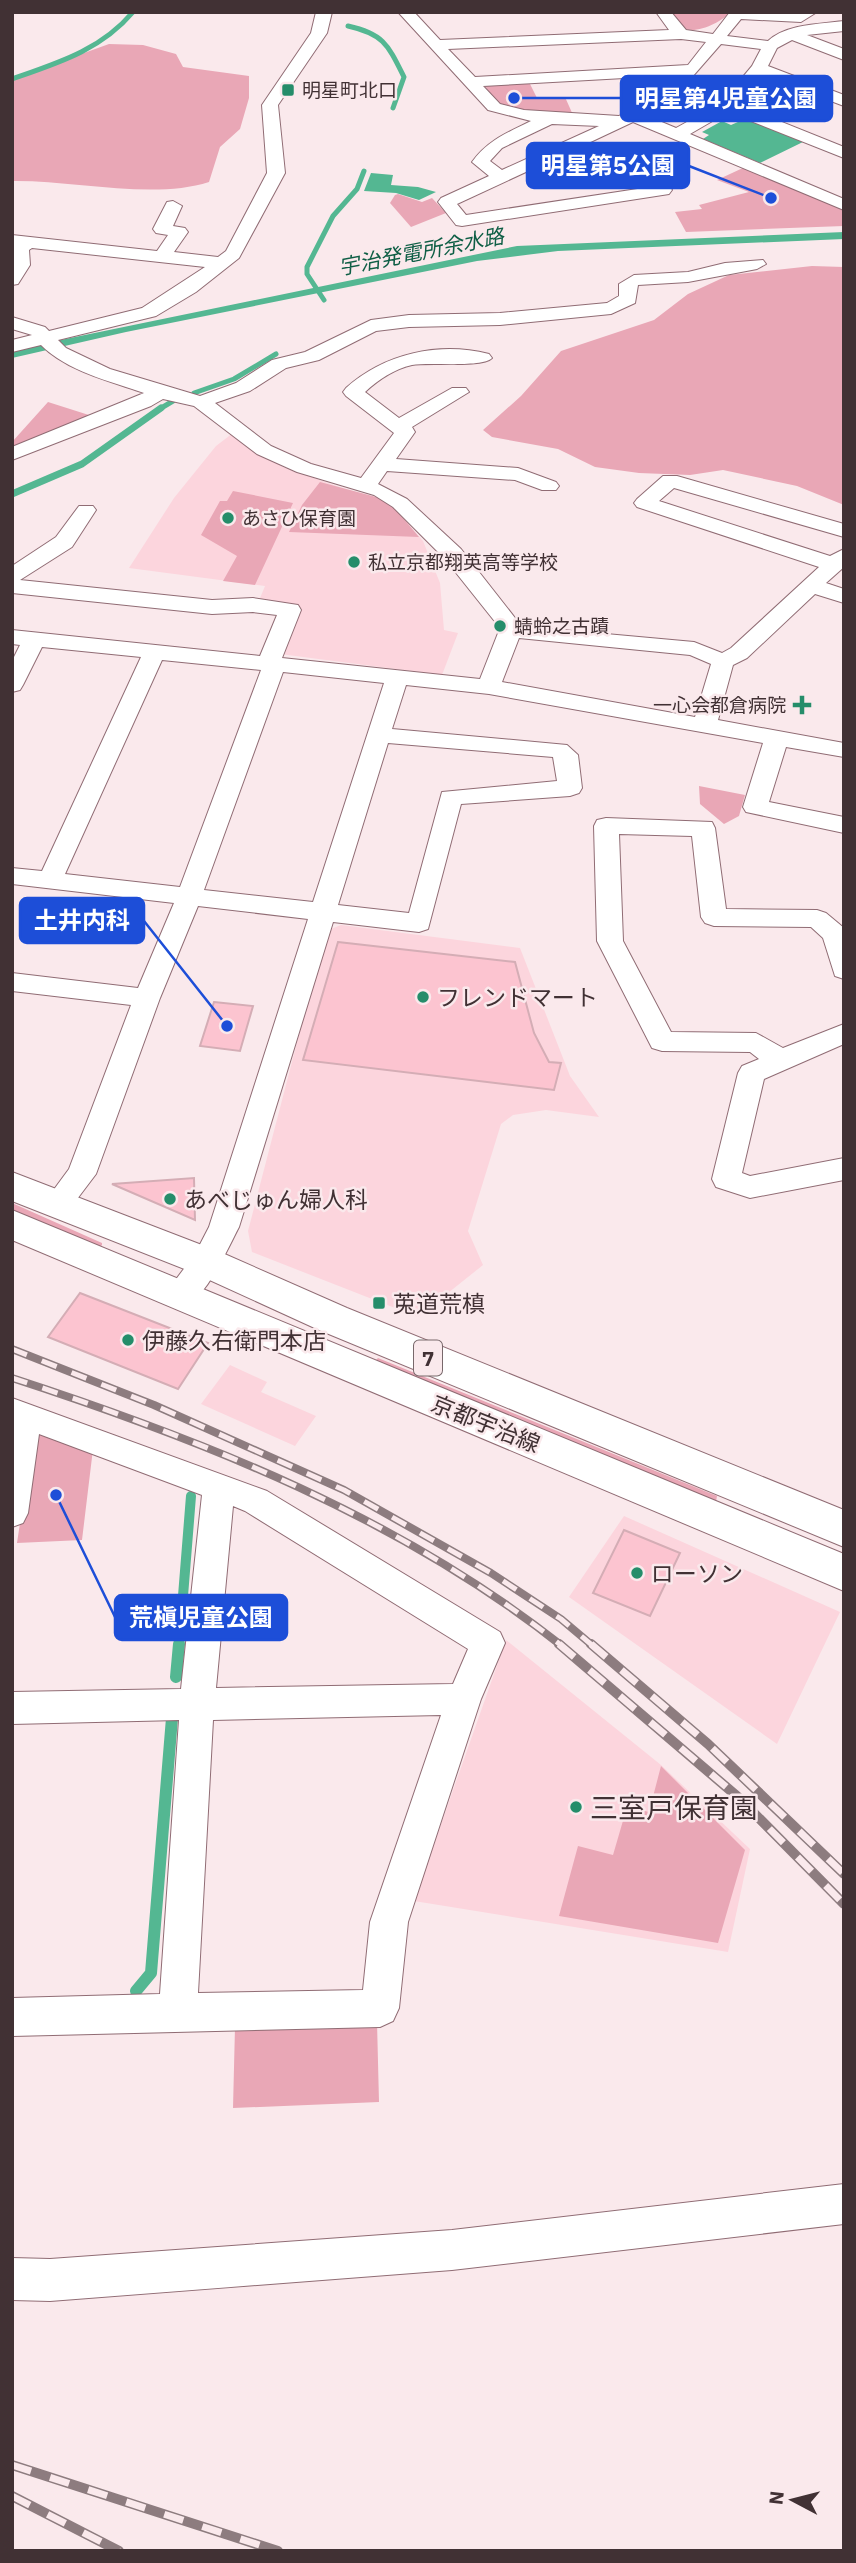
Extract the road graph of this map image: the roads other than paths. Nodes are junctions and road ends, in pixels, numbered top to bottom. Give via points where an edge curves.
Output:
1 (324, 12) edge
2 (405, 12) edge
3 (663, 12) edge
4 (810, 12) edge
5 (738, 13) edge
6 (844, 26) edge
7 (681, 34) junction
8 (795, 36) junction
9 (717, 39) junction
10 (435, 45) junction
11 (772, 46) junction
12 (844, 55) edge
13 (759, 68) junction
14 (693, 69) junction
15 (471, 82) junction
16 (844, 101) edge
17 (727, 106) junction
18 (549, 119) junction
19 (627, 119) junction
20 (677, 134) junction
21 (569, 146) junction
22 (844, 153) edge
23 (501, 177) junction
24 (844, 205) edge
25 (167, 210) dead end
26 (20, 241) edge
27 (162, 256) junction
28 (221, 263) junction
29 (757, 264) dead end
30 (12, 280) edge
31 (12, 323) edge
32 (53, 345) junction
33 (12, 346) edge
34 (324, 350) junction
35 (482, 358) dead end
36 (358, 370) junction
37 (160, 392) junction
38 (459, 392) dead end
39 (201, 402) junction
40 (398, 426) junction
41 (12, 454) edge
42 (381, 464) junction
43 (549, 486) dead end
44 (365, 487) junction
45 (86, 510) dead end
46 (844, 531) edge
47 (838, 559) edge
48 (12, 576) edge
49 (809, 585) junction
50 (12, 586) edge
51 (844, 596) edge
52 (511, 628) junction
53 (23, 638) edge
54 (154, 653) junction
55 (723, 661) junction
56 (272, 664) junction
57 (397, 677) junction
58 (12, 685) edge
59 (489, 687) junction
60 (705, 724) junction
61 (381, 735) junction
62 (777, 737) junction
63 (844, 750) edge
64 (844, 825) edge
65 (12, 876) edge
66 (50, 880) junction
67 (189, 897) junction
68 (324, 912) junction
69 (844, 970) edge
70 (12, 982) edge
71 (147, 998) junction
72 (844, 1032) edge
73 (781, 1060) junction
74 (844, 1170) edge
75 (12, 1186) edge
76 (58, 1203) junction
77 (12, 1224) edge
78 (206, 1262) junction
79 (180, 1294) junction
80 (19, 1413) edge
81 (219, 1488) junction
82 (12, 1513) edge
83 (844, 1529) edge
84 (844, 1573) edge
85 (464, 1699) junction
86 (197, 1704) junction
87 (12, 1708) edge
88 (178, 2012) junction
89 (12, 2017) edge
90 (844, 2204) edge
91 (12, 2279) edge

1 - 28 street via 319,33 270,105 276,173 233,254
2 - 10 street
3 - 7 street
4 - 5 street via 801,17
5 - 9 street
6 - 8 street
7 - 9 street
7 - 10 street
8 - 11 street via 779,38
8 - 12 street
9 - 11 street
9 - 14 street
10 - 15 street
11 - 13 street
13 - 16 street
13 - 17 street
14 - 15 street
14 - 19 street via 673,89
15 - 18 street via 494,107
17 - 20 street
17 - 22 street
18 - 19 street
18 - 23 street via 496,144 480,162
19 - 20 street
19 - 21 street
20 - 24 street
21 - 23 street
21 - 23 street via 663,190 462,221 447,202
25 - 27 street via 162,229 179,232
26 - 27 street
26 - 30 street via 21,265
27 - 28 street
28 - 32 street via 149,312
29 - 34 street via 688,278 634,280 628,284 628,299 611,308 371,326
31 - 32 street via 38,331
32 - 33 street
32 - 37 street via 103,373
34 - 36 street
34 - 39 street via 279,364 243,387
35 - 36 street via 417,356
36 - 40 street via 353,392
37 - 39 street
37 - 41 street
38 - 40 street
39 - 44 street via 264,450
40 - 42 street via 405,432
42 - 43 street via 518,474
42 - 44 street
44 - 52 street via 400,503 453,554
45 - 48 street via 64,542
46 - 47 street via 670,480 644,503
47 - 49 street
49 - 51 street
49 - 55 street via 739,653
50 - 56 street via 212,607 253,605 290,610
52 - 55 street via 694,649
52 - 59 street
53 - 54 street
53 - 58 street
54 - 56 street
54 - 66 street
55 - 60 street
56 - 57 street
56 - 67 street
57 - 59 street
57 - 61 street
59 - 60 street
60 - 62 street
61 - 68 street
61 - 68 street via 559,750 566,755 570,788 451,797 419,923
62 - 63 street
62 - 64 street via 755,807
65 - 66 street
66 - 67 street
67 - 68 street
67 - 71 street
68 - 78 street via 224,1227
69 - 73 street via 835,934 817,919 714,917 703,828 606,826 610,941 662,1041 756,1044
70 - 71 street
71 - 76 street via 82,1174
72 - 73 street
73 - 74 street via 752,1073 726,1178 750,1187
75 - 76 main road, 京都宇治線 / 7
76 - 78 main road, 京都宇治線 / 7
77 - 79 main road, 京都宇治線 / 7
78 - 79 street
78 - 83 main road, 京都宇治線 / 7 via 333,1319
79 - 84 main road, 京都宇治線 / 7
80 - 81 street
80 - 82 street
81 - 85 street via 256,1501 488,1643
81 - 86 street
85 - 86 street
85 - 88 street via 389,1922 380,2008
86 - 87 street
86 - 88 street
88 - 89 street
90 - 91 street via 452,2250

